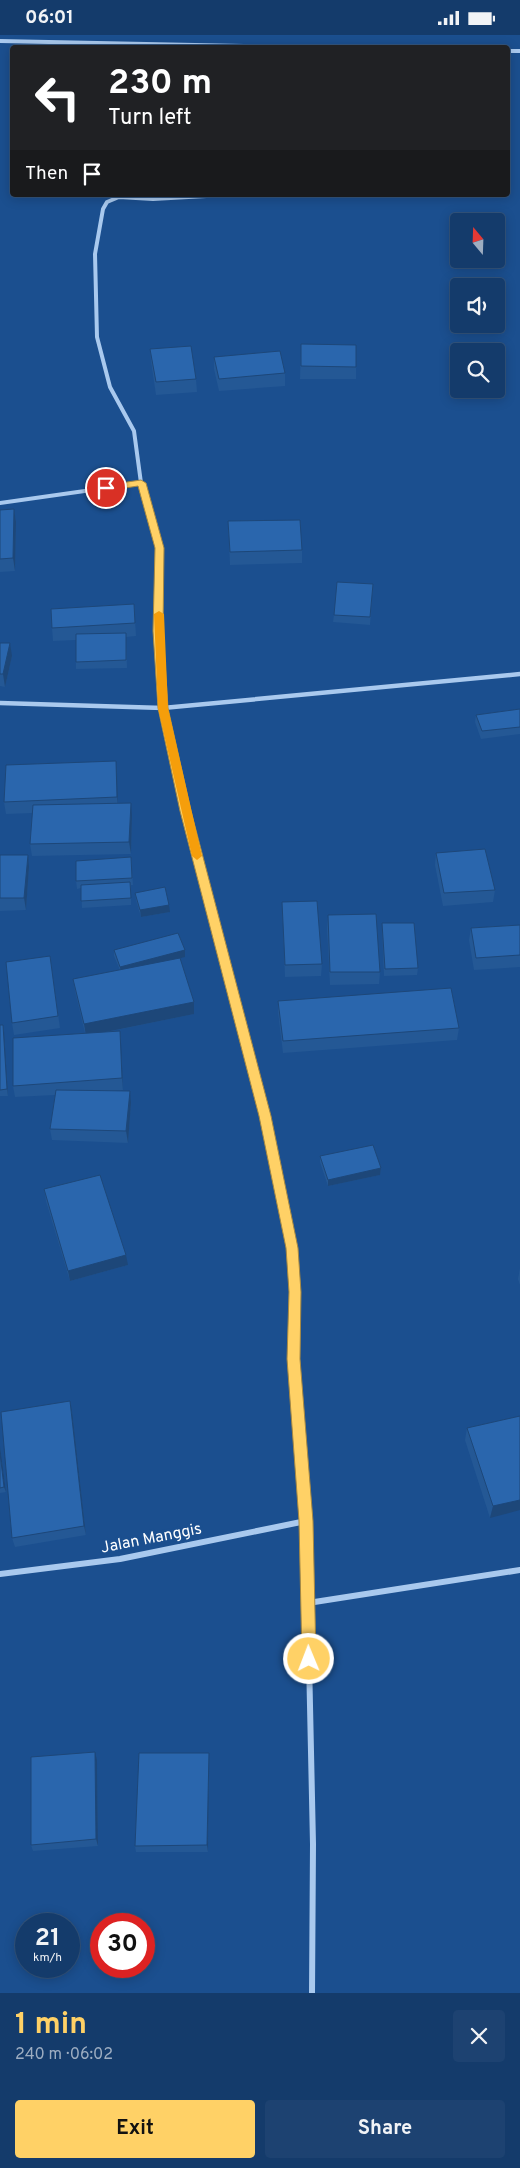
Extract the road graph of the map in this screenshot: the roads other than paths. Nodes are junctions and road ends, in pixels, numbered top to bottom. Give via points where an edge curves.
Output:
1 (0, 41) edge
2 (150, 45) edge
3 (119, 197) edge
4 (119, 197) edge
5 (188, 197) edge
6 (141, 483) junction
7 (0, 503) edge
8 (520, 674) edge
9 (0, 703) edge
10 (163, 708) junction
11 (306, 1521) junction
12 (520, 1570) edge
13 (0, 1574) edge
14 (308, 1603) junction
15 (312, 1993) edge

1 - 2 street
3 - 6 street via 107,202 103,209 95,254 97,337 110,387 134,431
4 - 5 street
6 - 7 street
6 - 10 street via 160,548 158,631
8 - 10 street
9 - 10 street
10 - 11 street via 186,811 265,1116 292,1248 295,1292 293,1359
11 - 13 street, Jalan Manggis via 120,1559
11 - 14 street
12 - 14 street
14 - 15 street

